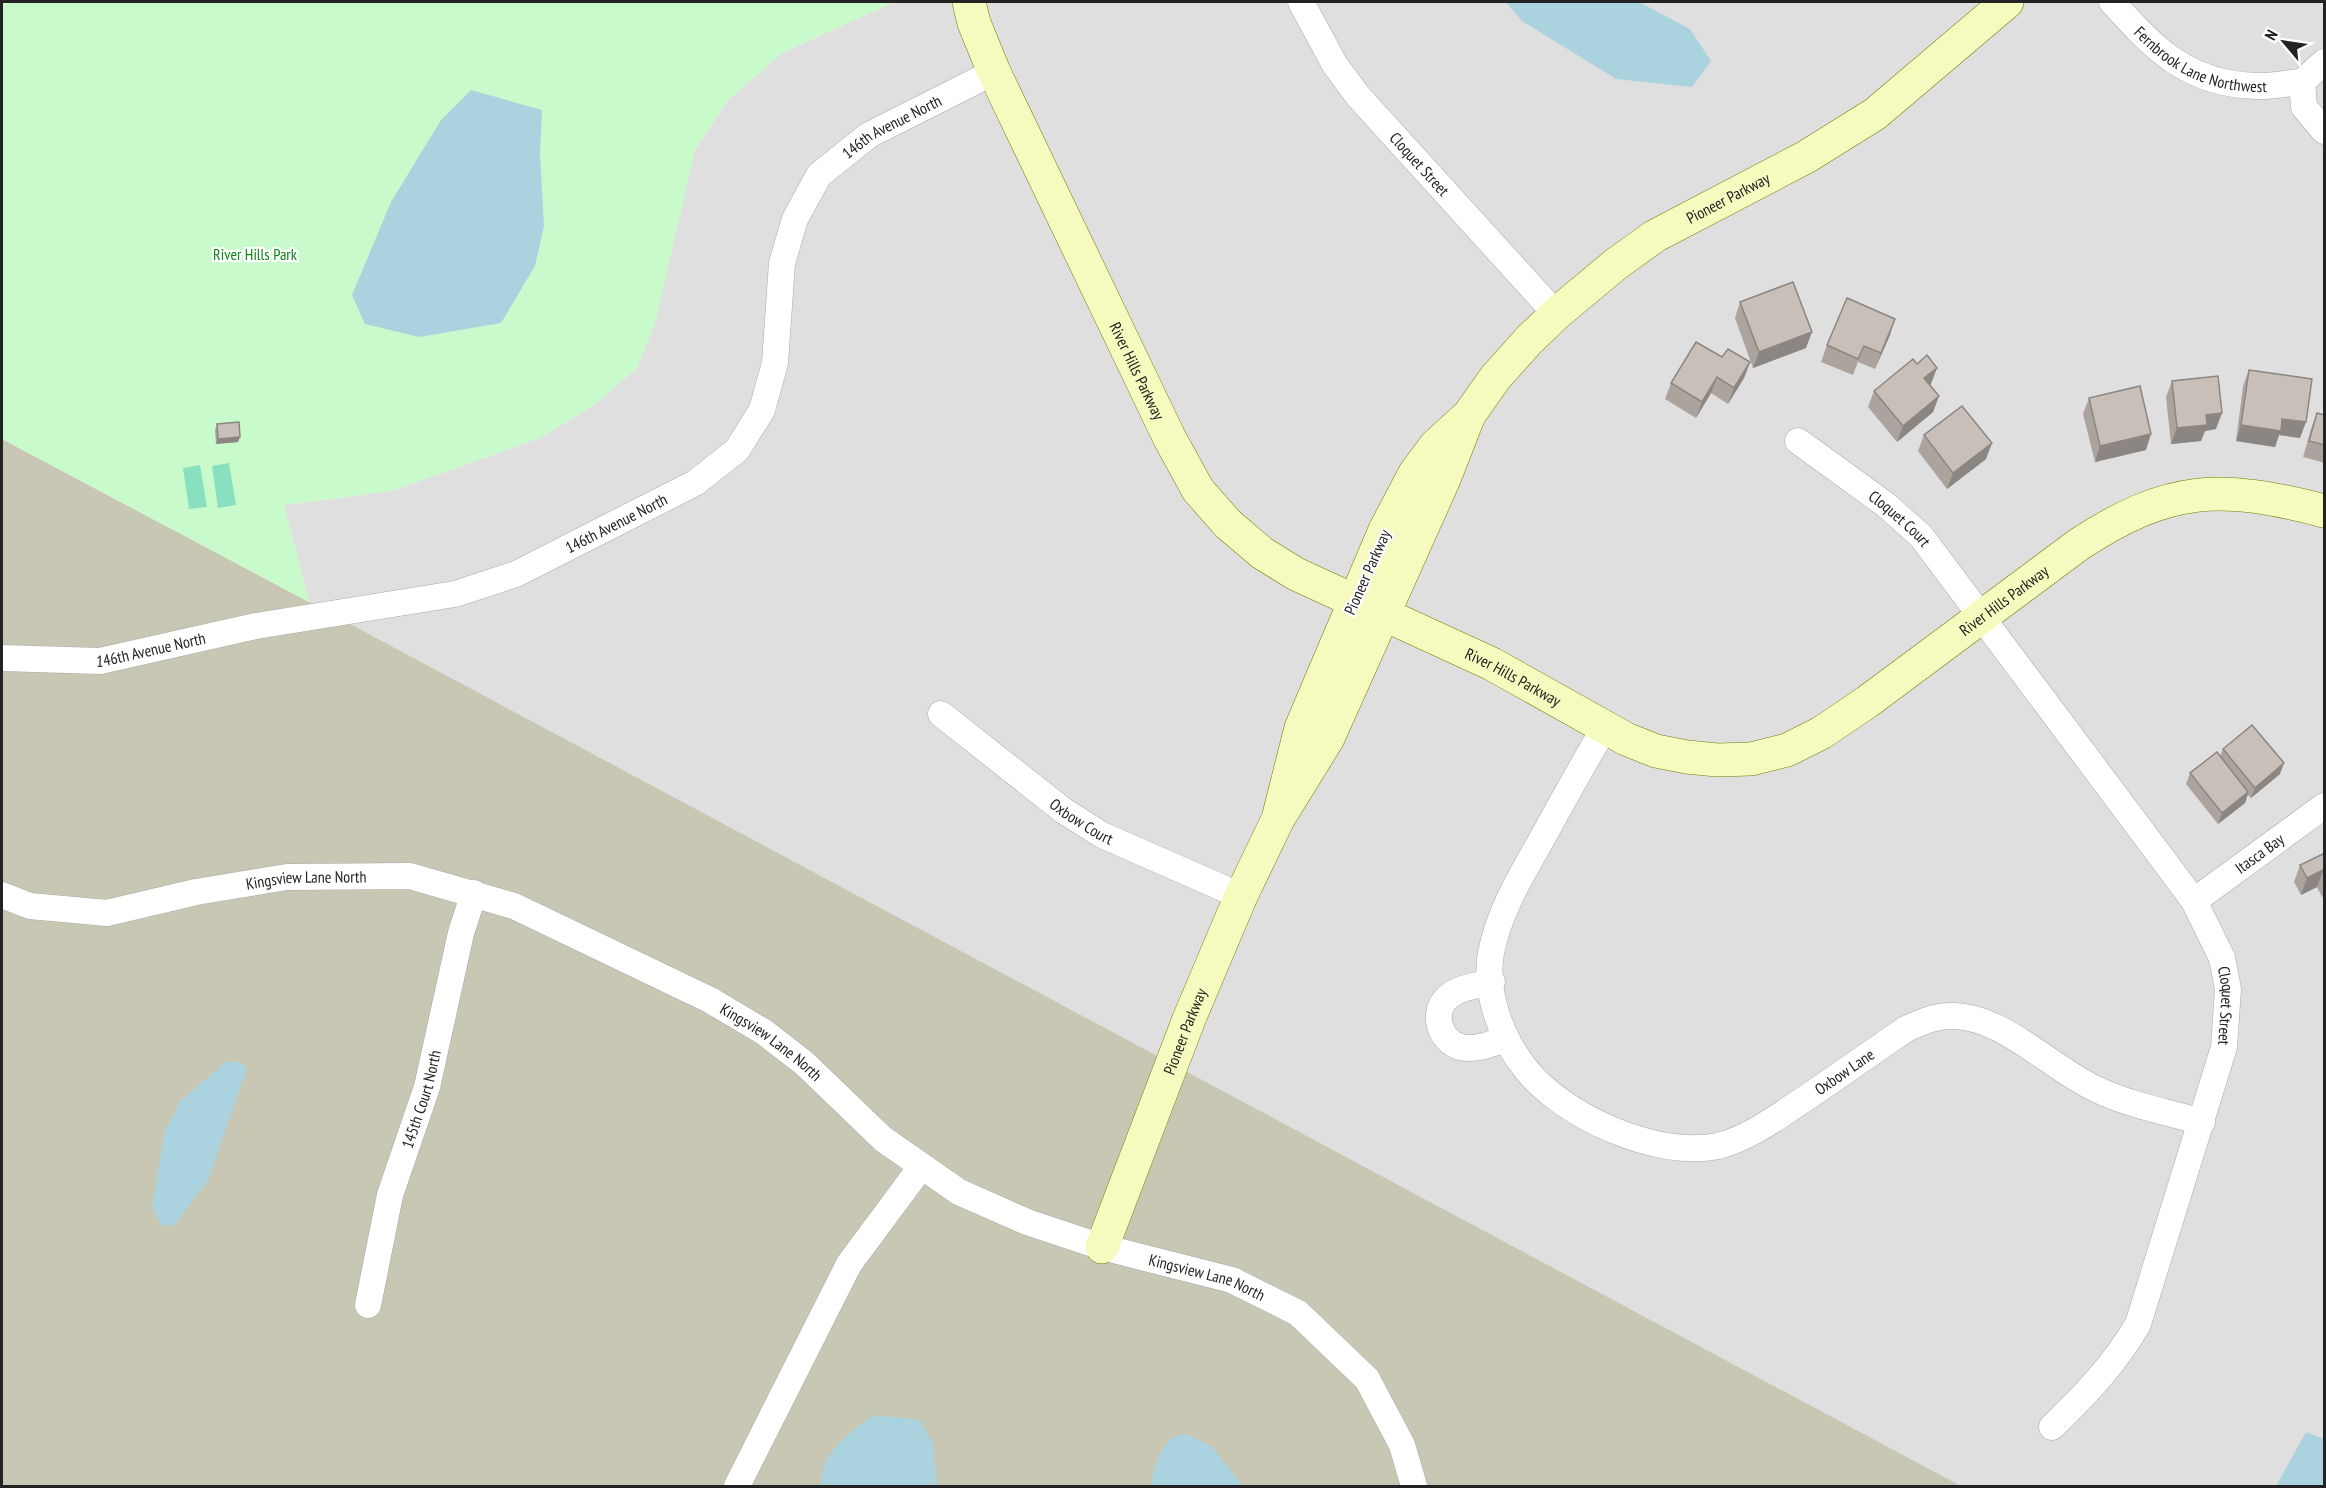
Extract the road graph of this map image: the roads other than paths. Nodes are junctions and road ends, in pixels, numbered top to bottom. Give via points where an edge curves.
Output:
1 (969, 2) edge
2 (1301, 2) edge
3 (2007, 2) edge
4 (2112, 2) edge
5 (2325, 62) edge
6 (994, 72) junction
7 (2302, 82) junction
8 (2325, 131) edge
9 (1556, 314) junction
10 (1469, 415) junction
11 (1798, 441) dead end
12 (2325, 512) edge
13 (1353, 600) junction
14 (1385, 614) junction
15 (1980, 617) junction
16 (2, 658) edge
17 (941, 714) dead end
18 (1605, 727) junction
19 (2325, 806) edge
20 (1278, 819) junction
21 (474, 893) junction
22 (2, 896) edge
23 (1240, 896) junction
24 (2194, 901) junction
25 (1491, 982) junction
26 (1507, 1039) junction
27 (2202, 1122) junction
28 (921, 1167) junction
29 (1102, 1247) junction
30 (369, 1305) dead end
31 (2052, 1426) dead end
32 (736, 1486) edge
33 (1414, 1486) edge

1 - 6 street, River Hills Parkway
2 - 9 street, Cloquet Street via 1358,96
3 - 9 street, Pioneer Parkway via 1875,114 1806,157 1654,236
4 - 7 street, Fernbrook Lane Northwest via 2147,40 2188,71 2214,80 2256,86
5 - 7 street
6 - 13 street, River Hills Parkway via 1198,490 1228,524 1262,553 1296,574
6 - 16 street, 146th Avenue North via 869,135 819,175 795,219 782,263 775,363 762,410 737,450 695,483 516,574 455,594 256,627 100,661
7 - 8 street via 2304,107
9 - 10 street, Pioneer Parkway via 1495,378
10 - 13 street, Pioneer Parkway via 1435,446 1415,473
10 - 14 street, Pioneer Parkway
11 - 15 street, Cloquet Court via 1909,523
12 - 15 street, River Hills Parkway via 2241,494 2203,494 2170,500 2106,527
13 - 14 street, River Hills Parkway
13 - 20 street, Pioneer Parkway via 1301,728
14 - 18 street, River Hills Parkway via 1491,664
14 - 20 street, Pioneer Parkway via 1328,738
15 - 18 street, River Hills Parkway via 1868,702 1787,750 1751,759 1687,757 1656,751
15 - 24 street, Cloquet Street
17 - 23 street, Oxbow Court via 1064,811 1102,835
18 - 25 street, Oxbow Lane via 1513,890 1491,954
19 - 24 street, Itasca Bay
20 - 23 street, Pioneer Parkway
21 - 22 street, Kingsview Lane North via 411,876 287,878 196,892 107,913 30,906
21 - 28 street, Kingsview Lane North via 514,906 710,1000 764,1032 804,1063 883,1139
21 - 30 street, 145th Court North via 461,933 427,1087 390,1195
23 - 29 street, Pioneer Parkway
24 - 27 street, Cloquet Street via 2222,958 2228,989 2224,1047
25 - 26 street, Oxbow Lane
25 - 26 street via 1446,998 1439,1011 1439,1026 1446,1039 1459,1047 1476,1048
26 - 27 street, Oxbow Lane via 1525,1068 1551,1093 1618,1133 1674,1149 1719,1146 1741,1137 1781,1115 1906,1029 1949,1016 1988,1023 2098,1090
27 - 31 street, Cloquet Street via 2138,1324 2121,1354 2096,1384
28 - 29 street, Kingsview Lane North via 959,1192 1027,1222
28 - 32 street via 849,1264
29 - 33 street, Kingsview Lane North via 1232,1280 1298,1313 1367,1379 1402,1445

